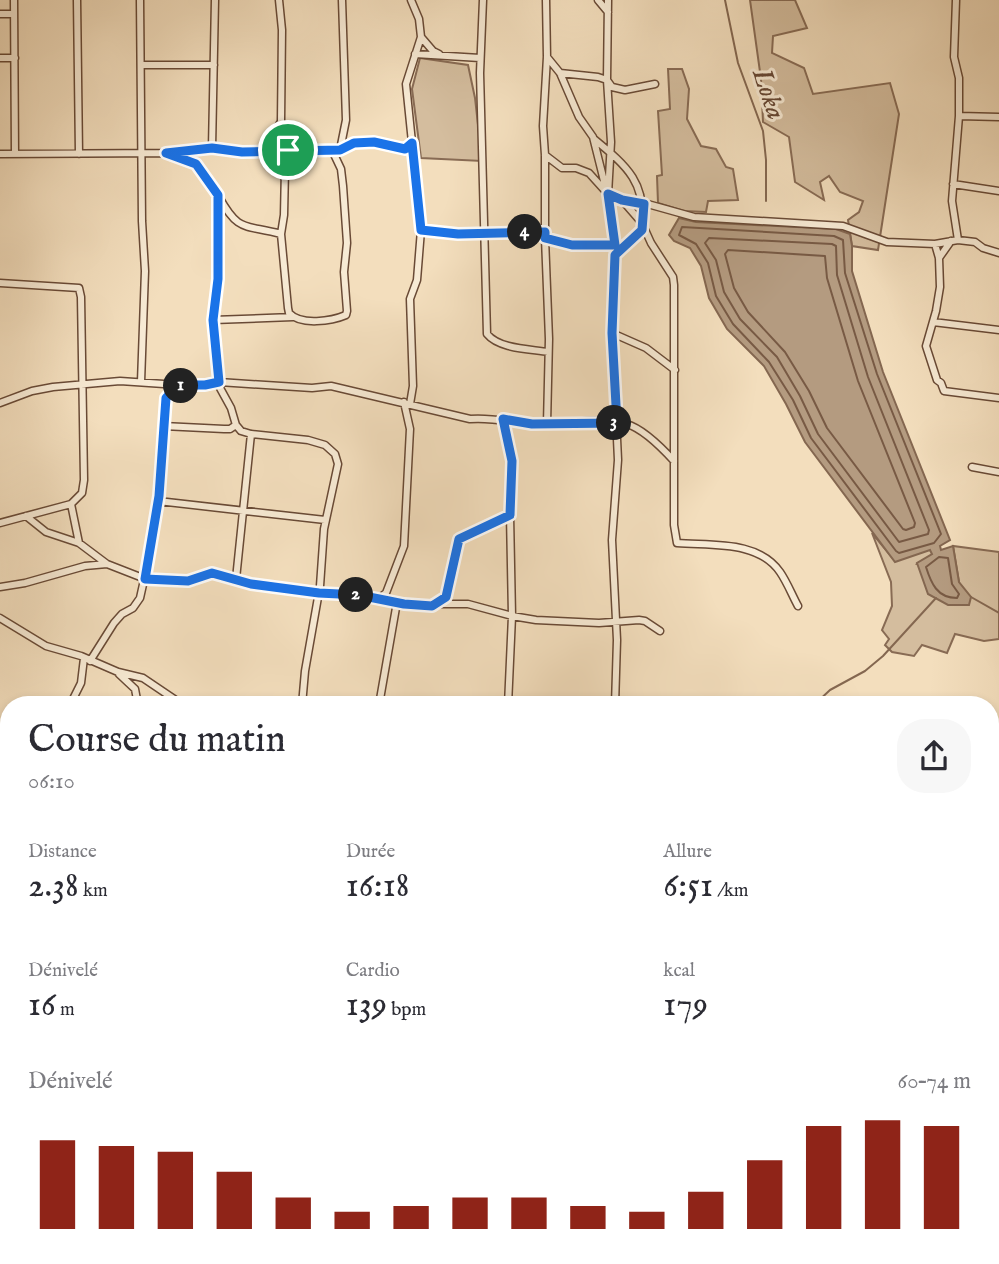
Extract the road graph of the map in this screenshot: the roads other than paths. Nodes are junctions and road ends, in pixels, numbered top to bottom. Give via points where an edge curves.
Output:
1 (14, 0) edge
2 (77, 0) edge
3 (140, 0) edge
4 (215, 0) edge
5 (279, 0) edge
6 (342, 0) edge
7 (411, 0) edge
8 (483, 0) edge
9 (546, 0) edge
10 (598, 0) edge
11 (608, 0) edge
12 (956, 0) edge
13 (608, 12) junction
14 (0, 14) edge
15 (14, 14) junction
16 (421, 37) junction
17 (415, 54) junction
18 (445, 56) junction
19 (547, 57) junction
20 (0, 58) edge
21 (15, 58) junction
22 (480, 58) junction
23 (141, 65) junction
24 (214, 65) junction
25 (560, 73) junction
26 (607, 80) junction
27 (655, 85) dead end
28 (960, 116) junction
29 (999, 117) edge
30 (281, 121) junction
31 (593, 138) junction
32 (412, 143) junction
33 (212, 148) junction
34 (288, 150) junction
35 (336, 150) junction
36 (262, 151) junction
37 (611, 152) junction
38 (142, 153) junction
39 (166, 153) junction
40 (0, 154) edge
41 (15, 154) junction
42 (79, 154) junction
43 (545, 155) junction
44 (953, 184) junction
45 (999, 191) edge
46 (608, 194) junction
47 (218, 195) junction
48 (622, 200) junction
49 (644, 204) junction
50 (642, 223) junction
51 (421, 230) junction
52 (281, 234) junction
53 (485, 234) junction
54 (545, 235) junction
55 (954, 240) junction
56 (935, 244) junction
57 (615, 245) junction
58 (999, 253) edge
59 (615, 255) junction
60 (939, 258) junction
61 (0, 283) edge
62 (293, 317) junction
63 (213, 320) junction
64 (933, 321) junction
65 (999, 330) edge
66 (612, 333) junction
67 (548, 352) junction
68 (675, 370) junction
69 (141, 382) junction
70 (219, 382) junction
71 (178, 385) junction
72 (82, 386) junction
73 (999, 398) edge
74 (0, 403) edge
75 (407, 403) junction
76 (503, 419) junction
77 (617, 423) junction
78 (547, 424) junction
79 (236, 425) junction
80 (163, 426) junction
81 (251, 434) junction
82 (674, 461) junction
83 (972, 467) dead end
84 (999, 472) edge
85 (158, 501) junction
86 (71, 504) junction
87 (243, 510) junction
88 (510, 515) junction
89 (26, 516) junction
90 (326, 520) junction
91 (0, 523) edge
92 (79, 543) junction
93 (107, 564) junction
94 (145, 579) junction
95 (236, 579) junction
96 (0, 587) edge
97 (319, 593) junction
98 (378, 599) junction
99 (397, 602) junction
100 (432, 606) junction
101 (798, 606) dead end
102 (512, 616) junction
103 (0, 618) edge
104 (615, 620) junction
105 (660, 631) dead end
106 (87, 659) junction
107 (118, 673) junction
108 (75, 696) edge
109 (136, 696) edge
110 (170, 696) edge
111 (303, 696) edge
112 (381, 696) edge
113 (508, 696) edge
114 (615, 696) edge

1 - 15 street
2 - 42 street
3 - 23 street
4 - 24 street
5 - 30 street
6 - 35 street via 346,120
7 - 16 street
8 - 22 street
9 - 19 street
10 - 13 street
11 - 13 street
12 - 28 street via 954,57
13 - 26 street
14 - 15 street
15 - 21 street
16 - 17 street
16 - 18 street via 433,51
17 - 18 street
17 - 32 street via 406,84
18 - 22 street
19 - 25 street
19 - 43 street
20 - 21 street
21 - 41 street
22 - 53 street
23 - 24 street
23 - 38 street
24 - 33 street
25 - 26 street
25 - 31 street
26 - 27 street via 612,87 625,90
26 - 37 street
28 - 29 street
28 - 44 street
30 - 34 street
30 - 36 street
31 - 37 street
31 - 46 street
32 - 35 street via 405,149 374,142
32 - 51 street
33 - 36 street
33 - 39 street
34 - 35 street
34 - 36 street
34 - 52 street
35 - 62 street via 348,243 344,272 347,312 330,319
37 - 46 street
37 - 49 street via 632,176
38 - 39 street
38 - 42 street
38 - 69 street via 145,271
39 - 47 street via 196,164
40 - 41 street
41 - 42 street
43 - 46 street via 562,168 589,173
43 - 54 street
44 - 45 street
44 - 55 street
46 - 48 street
46 - 57 street
47 - 52 street via 238,224
47 - 63 street
48 - 49 street
48 - 50 street
49 - 50 street
49 - 56 street via 694,217 838,225 887,242
50 - 59 street via 642,230
50 - 68 street via 673,277
51 - 53 street
51 - 75 street via 417,280 410,299 414,386
52 - 62 street via 287,301
53 - 54 street
53 - 67 street via 487,334 492,340
54 - 57 street via 572,245
54 - 67 street
55 - 56 street
55 - 58 street via 975,242
55 - 60 street
56 - 60 street
57 - 59 street
59 - 66 street
60 - 64 street via 940,287
61 - 72 street via 79,288
62 - 63 street
63 - 70 street
64 - 65 street
64 - 73 street via 926,346 944,391
66 - 68 street via 646,348
66 - 77 street
67 - 78 street
68 - 82 street
69 - 71 street
69 - 72 street
70 - 71 street
70 - 75 street via 331,386
70 - 79 street
71 - 80 street via 166,398
72 - 74 street via 32,391
72 - 86 street via 83,488
75 - 76 street via 459,417
75 - 98 street via 410,429 404,546 393,579
76 - 78 street
76 - 88 street via 512,461
77 - 78 street
77 - 82 street via 634,428
77 - 104 street via 612,540
79 - 80 street via 230,429
79 - 81 street
80 - 85 street
81 - 87 street
81 - 90 street via 308,440 335,454 338,464
82 - 101 street via 677,543 726,545 759,554 779,570
83 - 84 street
85 - 87 street
85 - 94 street
86 - 89 street
86 - 92 street
87 - 90 street
87 - 95 street
88 - 100 street via 459,539 446,597
88 - 102 street
89 - 91 street
89 - 92 street via 46,532
90 - 97 street
92 - 93 street
93 - 94 street
93 - 96 street
94 - 95 street via 188,581 212,573
94 - 106 street via 133,608 122,614
95 - 97 street
97 - 98 street
97 - 111 street
98 - 99 street
99 - 100 street
99 - 112 street
100 - 102 street via 468,604
102 - 104 street via 599,623
102 - 113 street
103 - 106 street via 46,646
104 - 105 street via 645,621
104 - 114 street
106 - 107 street
106 - 108 street
107 - 109 street
107 - 110 street via 144,678

